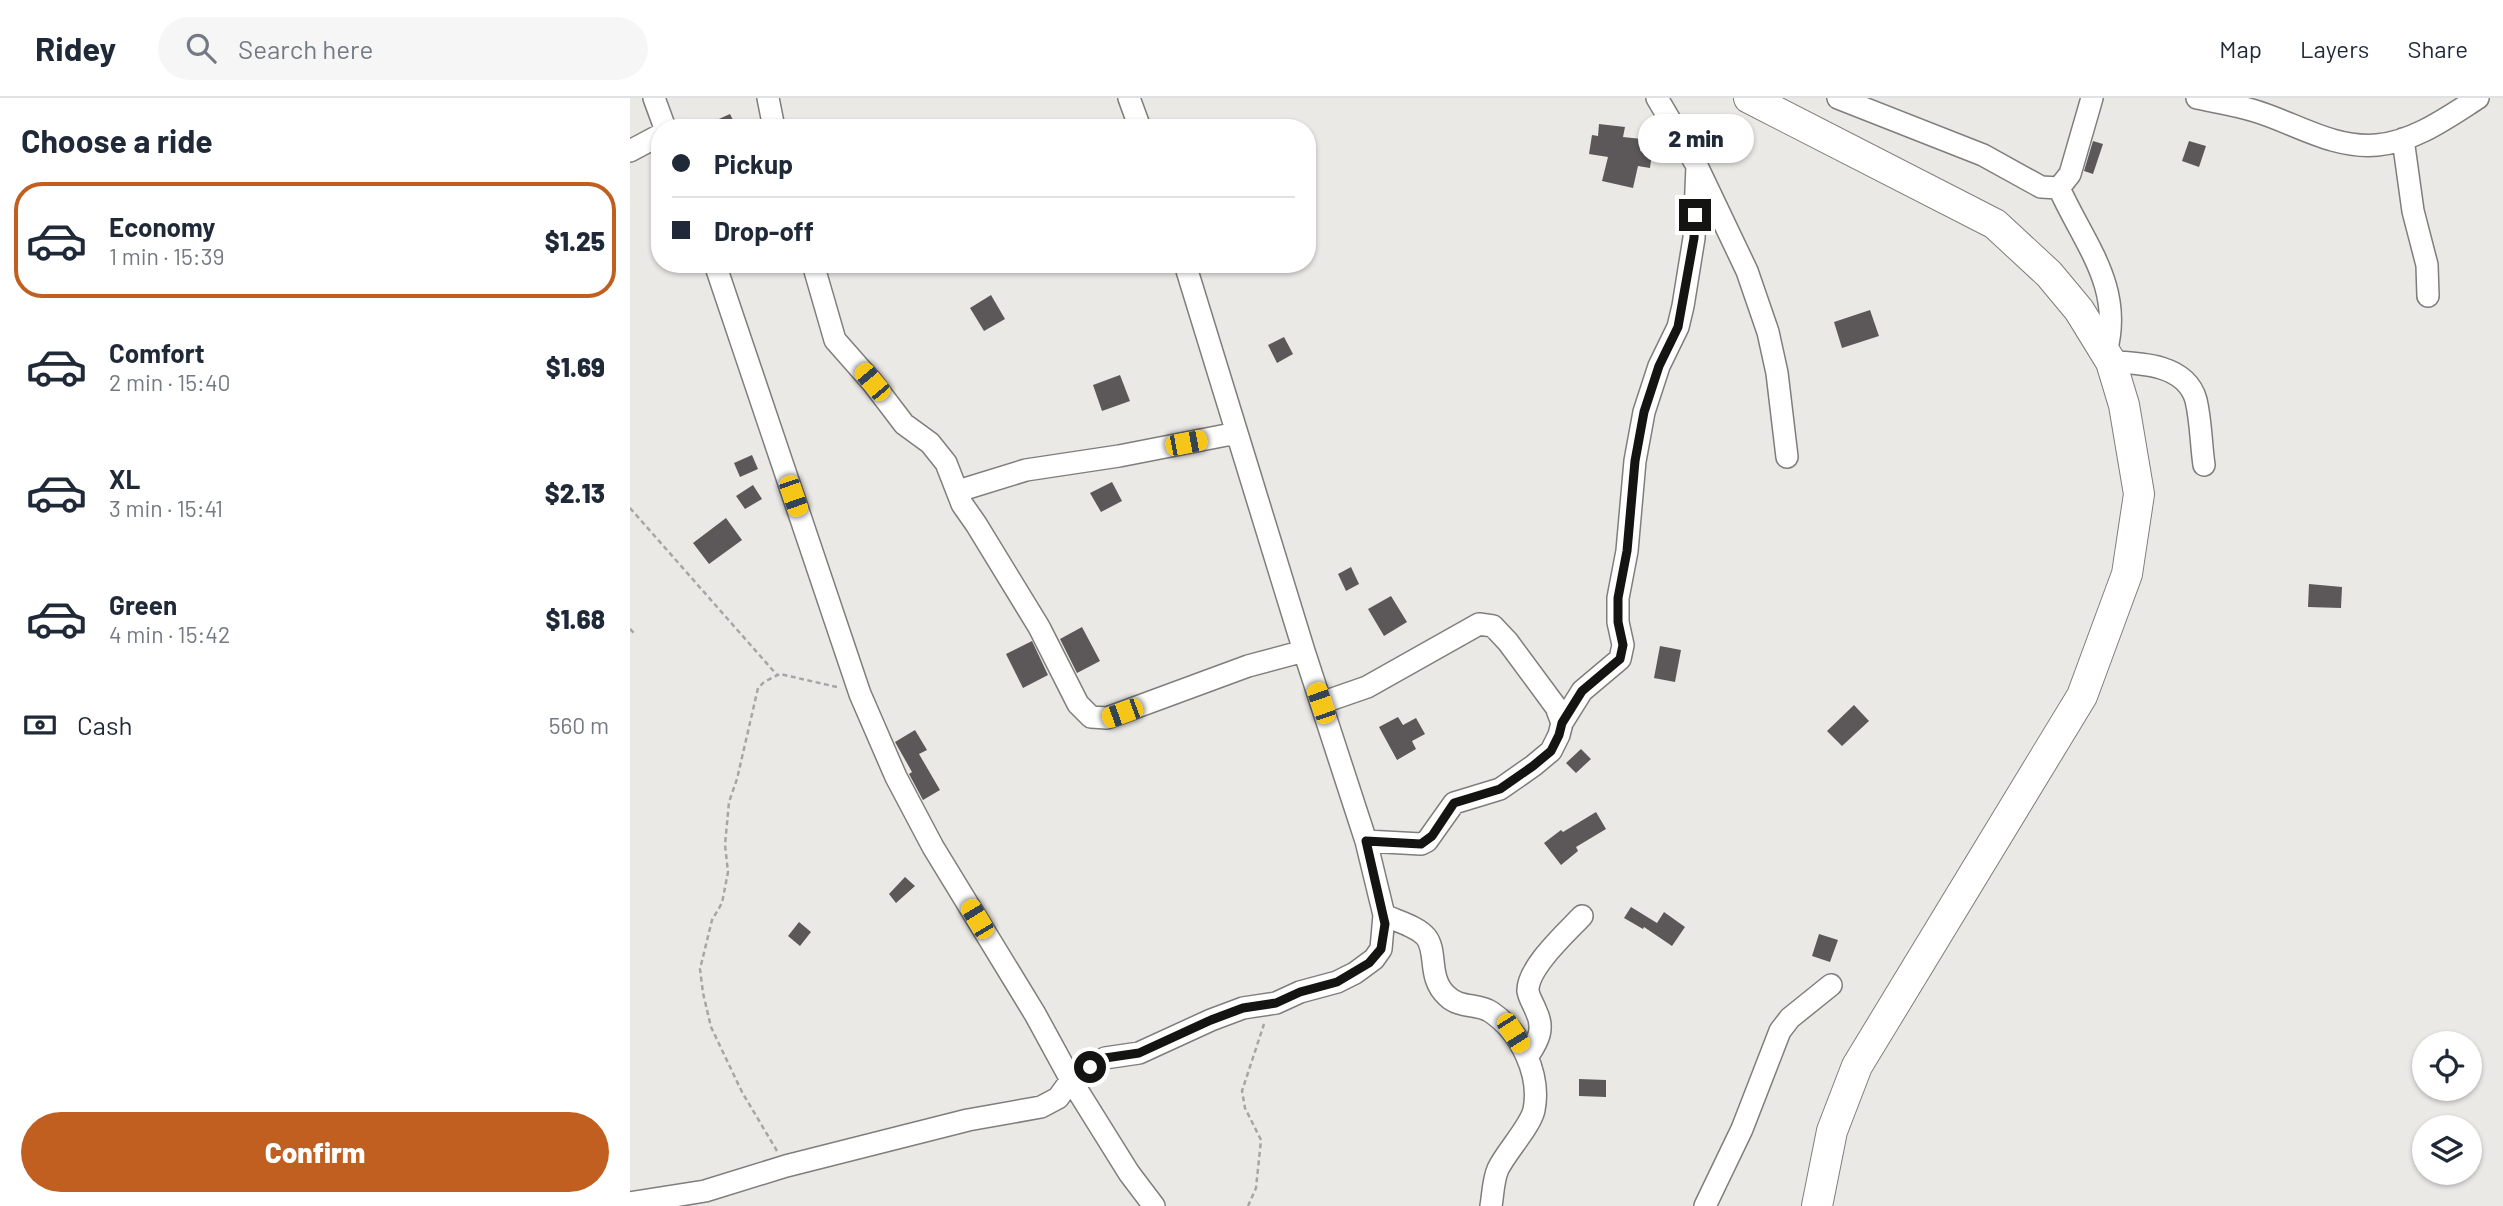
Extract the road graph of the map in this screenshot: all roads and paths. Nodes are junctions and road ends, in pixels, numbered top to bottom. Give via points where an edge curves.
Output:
1 (654, 98) edge
2 (768, 98) edge
3 (1129, 98) edge
4 (1657, 98) edge
5 (1749, 98) edge
6 (1838, 98) edge
7 (2092, 98) edge
8 (2197, 98) edge
9 (2478, 98) edge
10 (662, 119) edge
11 (772, 119) edge
12 (1136, 119) edge
13 (2403, 139) junction
14 (651, 140) edge
15 (630, 151) edge
16 (1697, 166) junction
17 (2059, 188) junction
18 (718, 273) edge
19 (816, 273) edge
20 (1188, 273) edge
21 (2428, 296) dead end
22 (2109, 357) junction
23 (1237, 433) junction
24 (1787, 457) dead end
25 (2204, 465) dead end
26 (958, 491) junction
27 (630, 508) edge
28 (630, 629) edge
29 (636, 635) dead end
30 (1304, 650) junction
31 (777, 676) junction
32 (860, 694) junction
33 (1321, 703) junction
34 (1562, 723) junction
35 (1366, 841) junction
36 (1384, 915) junction
37 (1582, 916) dead end
38 (1831, 985) dead end
39 (1276, 1003) junction
40 (1528, 1056) junction
41 (1071, 1080) junction
42 (786, 1166) junction
43 (634, 1200) edge
44 (1154, 1206) edge
45 (1248, 1206) edge
46 (1491, 1206) edge
47 (1704, 1206) edge
48 (1817, 1206) edge

1 - 10 street
2 - 11 street
3 - 12 street
4 - 16 street
5 - 22 highway via 1995,224 2049,274
6 - 17 street via 1983,155 2041,187
7 - 17 street via 2070,174
8 - 13 street via 2255,111 2328,139 2377,145
9 - 13 street
13 - 21 street via 2413,211 2427,265
14 - 15 street
16 - 24 street via 1747,271 1768,332
16 - 34 street via 1694,238 1683,306 1644,412 1635,461 1618,598 1620,659 1582,691
17 - 22 street via 2098,259 2110,299
18 - 32 street
19 - 26 street via 835,340 904,425 939,453
20 - 23 street
22 - 25 street via 2154,365 2185,382 2196,399
22 - 48 highway via 2124,405 2139,494 2127,574 2082,696 1857,1066 1832,1131
23 - 26 street via 1026,470
23 - 30 street
26 - 30 street via 1039,627 1078,704 1091,717 1107,718
27 - 31 path
28 - 29 path
30 - 33 street
31 - 32 path via 800,677
31 - 42 path via 764,682 755,695 729,802 728,872 722,903 712,920 700,969 710,1027
32 - 41 street via 915,815
33 - 34 street via 1367,687 1479,624 1493,626 1508,642 1556,707
33 - 35 street
34 - 35 street via 1551,751 1500,789 1454,803 1427,841
35 - 36 street
36 - 39 street via 1381,949 1369,963 1337,982
36 - 40 street via 1427,937 1432,968 1448,998 1490,1011
37 - 40 street via 1531,978 1528,991 1541,1034
38 - 47 street via 1780,1031
39 - 41 street via 1243,1008 1139,1053 1105,1058
39 - 45 path via 1259,1034 1241,1091 1261,1140 1256,1188
40 - 46 street via 1535,1083 1534,1112 1497,1171
41 - 42 street via 1058,1098 1041,1107 968,1120
41 - 44 street
42 - 43 street via 705,1191

